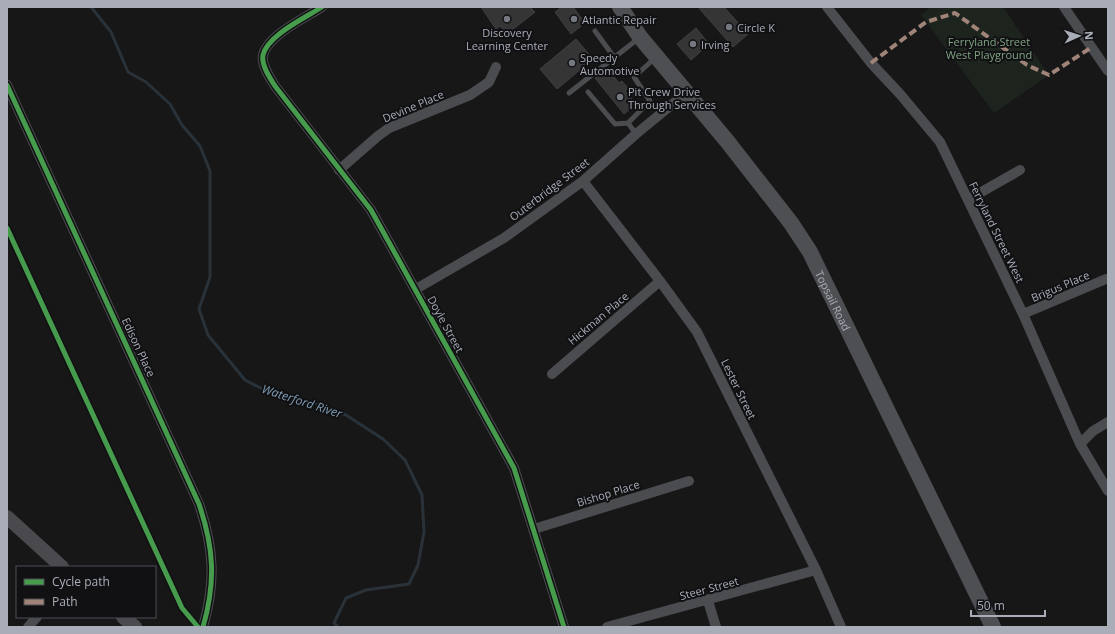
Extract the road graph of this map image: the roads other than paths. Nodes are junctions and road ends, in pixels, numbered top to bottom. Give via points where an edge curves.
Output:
1 (322, 7) edge
2 (827, 7) edge
3 (1064, 7) edge
4 (622, 8) edge
5 (595, 31) dead end
6 (640, 37) junction
7 (656, 57) junction
8 (614, 58) junction
9 (496, 67) dead end
10 (1108, 71) edge
11 (7, 85) edge
12 (588, 92) dead end
13 (569, 93) dead end
14 (686, 93) junction
15 (628, 123) junction
16 (636, 134) junction
17 (339, 170) junction
18 (1020, 170) dead end
19 (583, 181) junction
20 (969, 200) junction
21 (1106, 279) dead end
22 (660, 281) junction
23 (416, 289) junction
24 (1023, 314) junction
25 (552, 374) dead end
26 (1108, 422) edge
27 (1080, 444) junction
28 (689, 481) dead end
29 (1108, 491) edge
30 (7, 517) edge
31 (534, 529) junction
32 (61, 566) edge
33 (816, 570) junction
34 (708, 601) junction
35 (36, 618) edge
36 (124, 618) edge
37 (28, 627) edge
38 (135, 627) edge
39 (203, 627) edge
40 (564, 627) edge
41 (607, 627) edge
42 (716, 627) edge
43 (840, 627) edge
44 (993, 627) edge

1 - 17 street, Doyle Street via 270,41 263,56 266,71 275,86
2 - 20 street, Ferryland Street West via 871,63 940,142
3 - 10 street
4 - 6 main road, Topsail Road
5 - 8 lane
6 - 7 main road, Topsail Road
6 - 8 lane
7 - 14 main road, Topsail Road
7 - 15 lane via 634,77 650,101
8 - 13 lane
9 - 17 street, Devine Place via 489,82 470,95 389,128
11 - 39 street, Edison Place via 199,504 208,531 212,555 211,597
12 - 15 lane via 615,124
14 - 16 street, Outerbridge Street
14 - 44 main road, Topsail Road via 791,223 810,252
15 - 16 lane
16 - 19 street, Outerbridge Street
17 - 23 street, Doyle Street via 371,210
18 - 20 street
19 - 22 street, Lester Street
19 - 23 street, Outerbridge Street via 504,238
20 - 24 street, Ferryland Street West
21 - 24 street, Brigus Place
22 - 25 street, Hickman Place
22 - 33 street, Lester Street via 697,332
23 - 31 street, Doyle Street via 514,468
24 - 27 street, Ferryland Street West
26 - 27 street via 1093,431
27 - 29 street, Ferryland Street West
28 - 31 street, Bishop Place
30 - 32 main road
31 - 40 street, Doyle Street
33 - 34 street, Steer Street
33 - 43 street, Lester Street
34 - 41 street, Steer Street
34 - 42 street
35 - 37 street
36 - 38 main road

